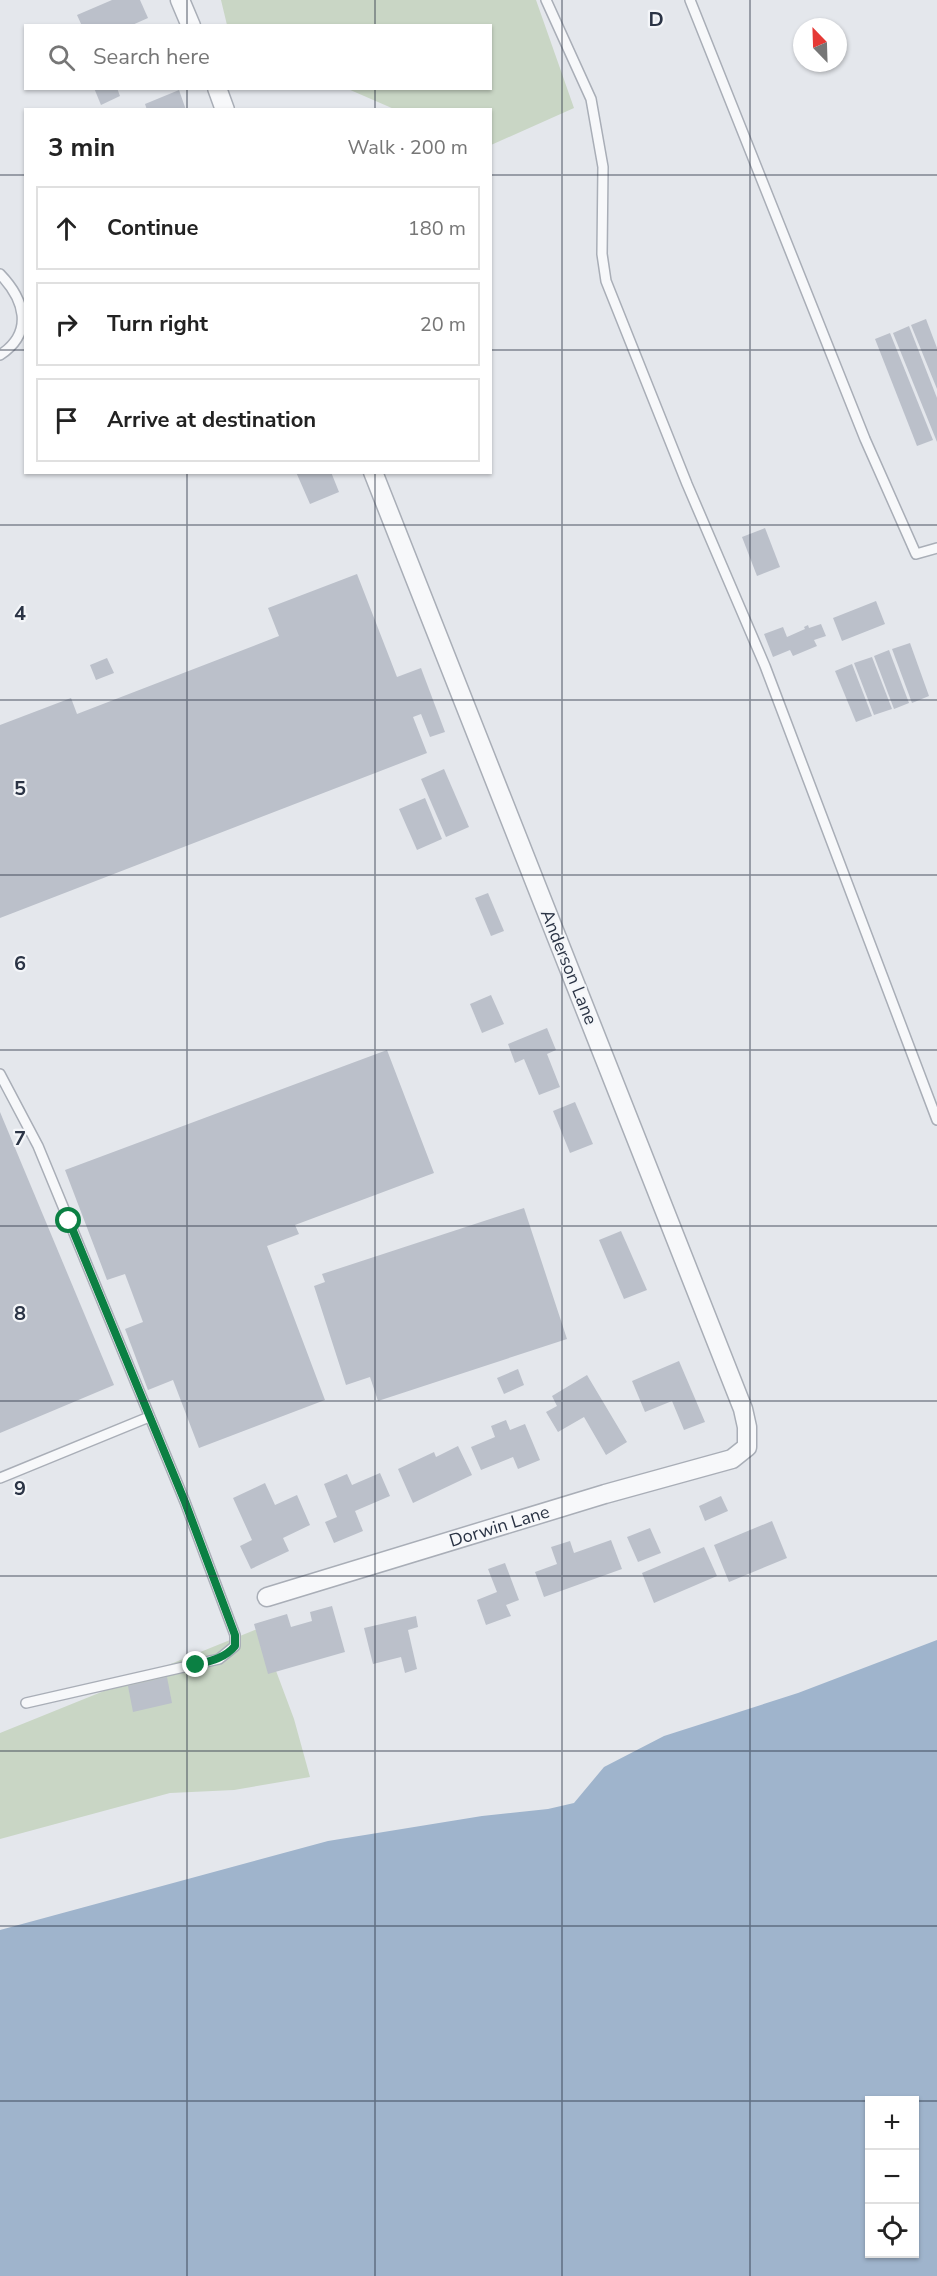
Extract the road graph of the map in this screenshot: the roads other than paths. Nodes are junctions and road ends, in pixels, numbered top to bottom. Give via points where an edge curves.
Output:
1 (180, 0) edge
2 (546, 0) edge
3 (690, 0) edge
4 (190, 24) edge
5 (218, 90) edge
6 (224, 108) edge
7 (0, 274) edge
8 (0, 355) edge
9 (374, 474) edge
10 (937, 548) edge
11 (0, 1074) edge
12 (937, 1120) edge
13 (149, 1417) junction
14 (732, 1459) joint
15 (0, 1478) edge
16 (267, 1597) dead end
17 (26, 1703) dead end

1 - 4 street
2 - 12 lane via 591,99 603,166 602,254 606,280 765,666
3 - 10 lane via 865,439 916,554
5 - 6 street
7 - 8 lane via 17,293 23,311 20,332
9 - 14 street, Anderson Lane via 743,1409 747,1447
11 - 13 lane via 38,1146
13 - 15 lane
13 - 17 lane via 223,1599 235,1646 219,1659
14 - 16 street, Dorwin Lane

